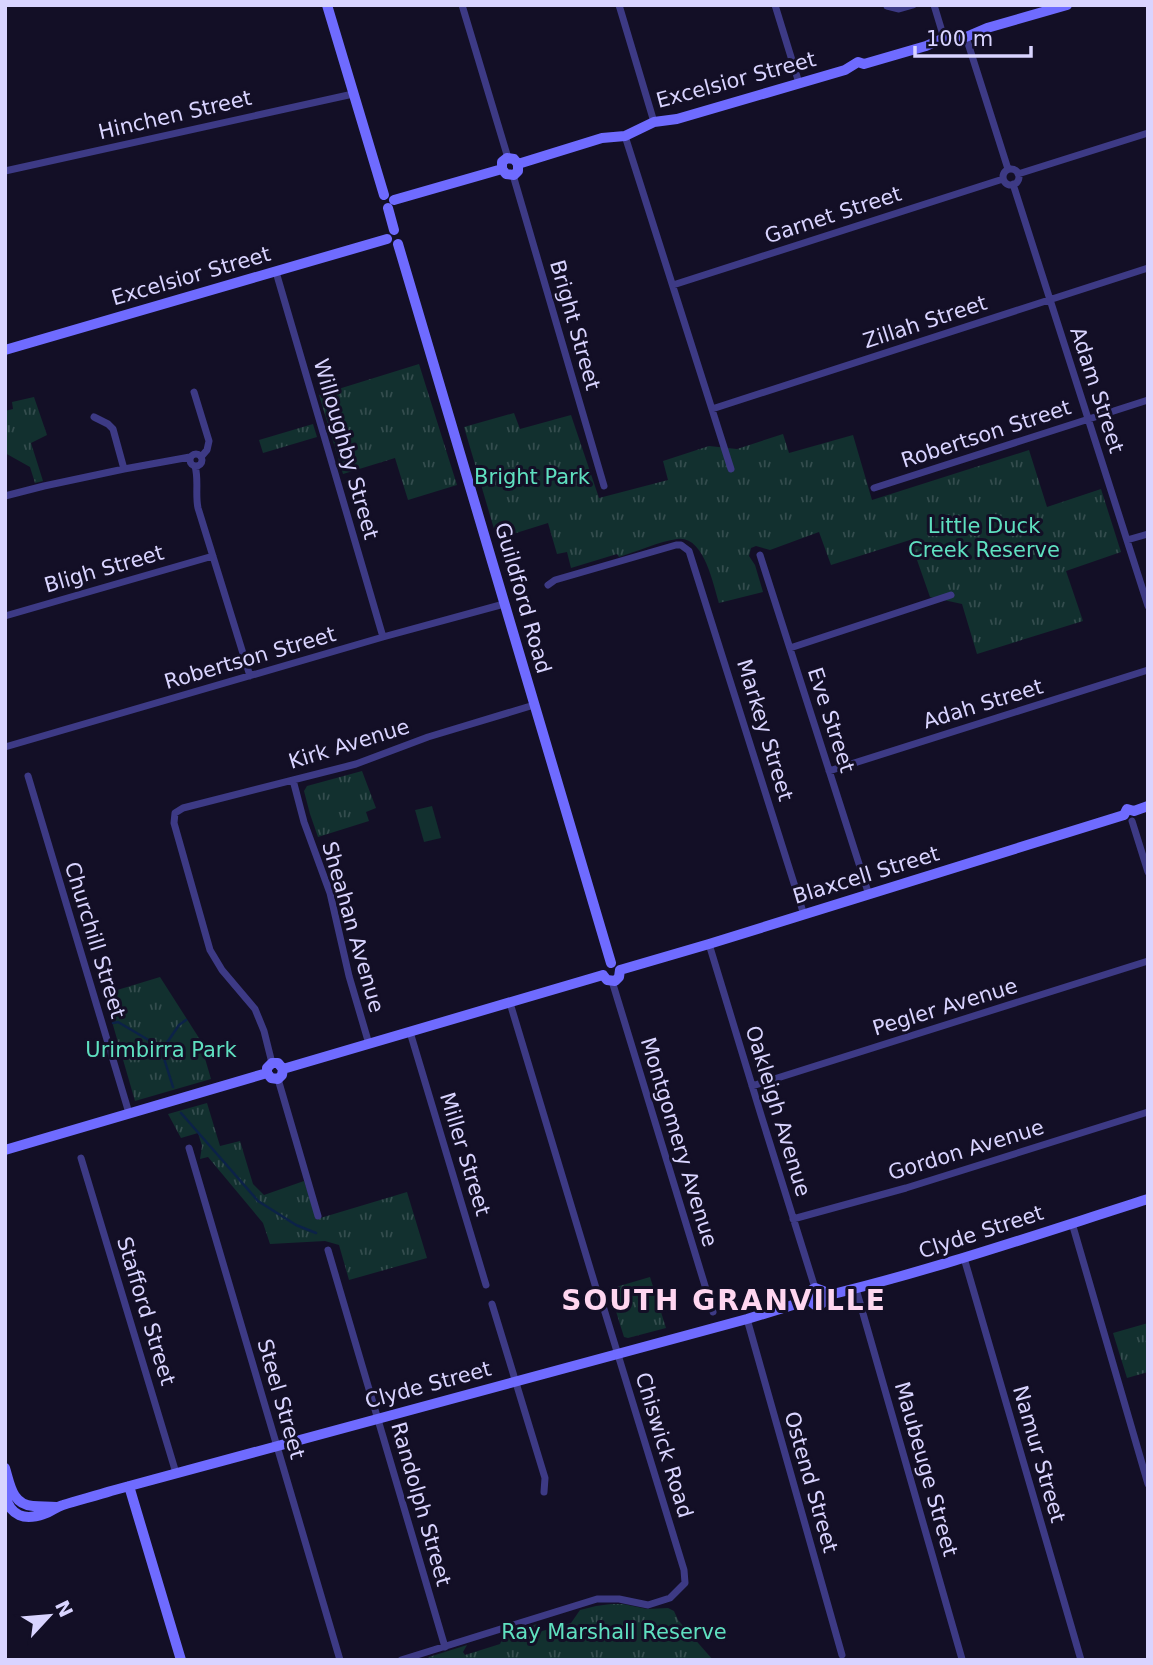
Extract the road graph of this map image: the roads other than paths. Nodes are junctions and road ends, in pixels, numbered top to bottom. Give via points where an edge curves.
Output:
1 (327, 5) edge
2 (462, 5) edge
3 (619, 5) edge
4 (775, 5) edge
5 (913, 5) edge
6 (934, 5) edge
7 (1068, 5) edge
8 (887, 6) edge
9 (966, 37) junction
10 (944, 38) junction
11 (799, 83) junction
12 (353, 94) junction
13 (654, 122) junction
14 (1148, 133) edge
15 (625, 136) junction
16 (508, 158) junction
17 (518, 164) junction
18 (502, 169) junction
19 (1008, 169) junction
20 (5, 171) edge
21 (1018, 174) junction
22 (513, 175) junction
23 (1003, 179) junction
24 (1013, 184) junction
25 (389, 201) junction
26 (391, 234) junction
27 (1148, 268) edge
28 (276, 272) junction
29 (673, 285) junction
30 (1050, 300) junction
31 (5, 350) edge
32 (194, 392) dead end
33 (1148, 400) edge
34 (712, 409) junction
35 (94, 417) dead end
36 (1088, 419) junction
37 (190, 457) junction
38 (201, 457) junction
39 (195, 466) junction
40 (124, 469) junction
41 (732, 469) dead end
42 (604, 486) dead end
43 (874, 488) dead end
44 (5, 496) edge
45 (1148, 534) edge
46 (1127, 540) junction
47 (760, 555) dead end
48 (213, 556) junction
49 (548, 585) dead end
50 (951, 595) dead end
51 (504, 604) junction
52 (1148, 606) edge
53 (5, 615) edge
54 (383, 637) junction
55 (790, 648) junction
56 (1148, 670) edge
57 (250, 676) junction
58 (534, 705) junction
59 (5, 747) edge
60 (829, 771) junction
61 (28, 776) dead end
62 (293, 780) junction
63 (1148, 807) edge
64 (1130, 816) junction
65 (1148, 872) edge
66 (869, 895) junction
67 (804, 915) junction
68 (709, 944) junction
69 (1148, 961) edge
70 (611, 963) junction
71 (620, 970) junction
72 (607, 978) junction
73 (510, 1003) junction
74 (410, 1032) junction
75 (369, 1044) junction
76 (272, 1063) junction
77 (267, 1073) junction
78 (280, 1074) junction
79 (752, 1086) junction
80 (1148, 1112) edge
81 (129, 1113) junction
82 (189, 1148) dead end
83 (5, 1150) edge
84 (81, 1158) dead end
85 (1148, 1199) edge
86 (318, 1216) dead end
87 (793, 1219) junction
88 (1072, 1223) junction
89 (328, 1250) dead end
90 (964, 1258) junction
91 (486, 1285) dead end
92 (596, 1288) dead end
93 (815, 1288) junction
94 (856, 1289) junction
95 (600, 1296) dead end
96 (825, 1296) junction
97 (809, 1300) junction
98 (492, 1304) dead end
99 (713, 1312) dead end
100 (747, 1319) junction
101 (618, 1353) junction
102 (516, 1381) junction
103 (378, 1419) junction
104 (277, 1446) junction
105 (5, 1468) edge
106 (176, 1473) junction
107 (1148, 1484) edge
108 (129, 1486) junction
109 (544, 1492) dead end
110 (8, 1496) edge
111 (445, 1647) junction
112 (842, 1655) dead end
113 (962, 1659) edge
114 (181, 1660) edge
115 (340, 1660) edge
116 (401, 1660) edge
117 (1081, 1660) edge

1 - 12 street
2 - 16 street
3 - 13 street
4 - 11 street
5 - 8 street
6 - 10 street
7 - 9 street, Excelsior Street
9 - 10 street, Excelsior Street
9 - 19 street
10 - 11 street, Excelsior Street
11 - 13 street, Excelsior Street via 677,120
12 - 20 street, Hinchen Street
12 - 25 street
13 - 15 street, Excelsior Street
14 - 21 street
15 - 17 street, Excelsior Street via 602,138
15 - 29 street
16 - 17 street
16 - 18 street
17 - 22 street
18 - 22 street
18 - 25 street
19 - 21 street
19 - 23 street
21 - 24 street
22 - 42 street, Bright Street
23 - 24 street
23 - 29 street, Garnet Street
24 - 30 street, Adam Street
25 - 26 street
26 - 28 street, Excelsior Street
26 - 51 street, Guildford Road via 399,231 402,235 398,244
27 - 30 street, Zillah Street
28 - 31 street, Excelsior Street
28 - 54 street, Willoughby Street
29 - 34 street
30 - 34 street, Zillah Street
30 - 36 street, Adam Street
32 - 38 street via 209,441
33 - 36 street, Robertson Street
34 - 41 street
35 - 40 street via 113,429
36 - 43 street, Robertson Street
36 - 46 street, Adam Street
37 - 38 street via 194,453
37 - 39 street
37 - 40 street
38 - 39 street
39 - 48 street via 197,503
40 - 44 street
45 - 46 street
46 - 52 street, Adam Street
47 - 55 street, Eve Street
48 - 53 street, Bligh Street
48 - 57 street
49 - 67 street, Markey Street via 676,545 686,547
50 - 55 street
51 - 54 street, Robertson Street
51 - 58 street, Guildford Road
54 - 57 street, Robertson Street
55 - 60 street, Eve Street
56 - 60 street, Adah Street
57 - 59 street, Robertson Street
58 - 62 street, Kirk Avenue
58 - 70 street, Guildford Road
60 - 66 street, Eve Street
61 - 81 street, Churchill Street
62 - 75 street, Sheahan Avenue via 330,893
62 - 76 street, Kirk Avenue via 183,808 175,813 174,823 210,950 255,1009
63 - 64 street, Blaxcell Street
64 - 65 street
64 - 66 street, Blaxcell Street
66 - 67 street, Blaxcell Street
67 - 68 street, Blaxcell Street
68 - 71 street, Blaxcell Street
68 - 79 street, Oakleigh Avenue
69 - 79 street, Pegler Avenue
70 - 71 street
70 - 72 street via 603,968
71 - 72 street via 620,977
72 - 73 street
72 - 99 street, Montgomery Avenue
73 - 74 street
73 - 92 street
74 - 75 street
74 - 91 street, Miller Street
75 - 78 street
76 - 77 street
76 - 78 street via 280,1065
77 - 78 street via 271,1078
77 - 81 street
78 - 86 street
79 - 87 street, Oakleigh Avenue
80 - 87 street, Gordon Avenue
81 - 83 street
82 - 104 street, Steel Street
84 - 106 street, Stafford Street
85 - 88 street, Clyde Street
87 - 93 street, Oakleigh Avenue
88 - 90 street, Clyde Street
88 - 107 street
89 - 103 street, Randolph Street
90 - 94 street, Clyde Street
90 - 117 street, Namur Street
93 - 96 street
93 - 97 street
94 - 96 street, Clyde Street
94 - 113 street, Maubeuge Street
95 - 101 street, Chiswick Road
96 - 97 street via 820,1305
97 - 100 street, Clyde Street
98 - 102 street
100 - 101 street, Clyde Street
100 - 112 street, Ostend Street
101 - 102 street, Clyde Street
101 - 111 street, Chiswick Road via 685,1583 670,1598 648,1605 597,1599
102 - 103 street, Clyde Street
102 - 109 street via 545,1478
103 - 104 street, Clyde Street
103 - 111 street, Randolph Street
104 - 106 street, Clyde Street
104 - 115 street, Steel Street
105 - 110 street
106 - 108 street, Clyde Street
108 - 110 street, Clyde Street via 57,1507 26,1505
108 - 114 street
111 - 116 street

